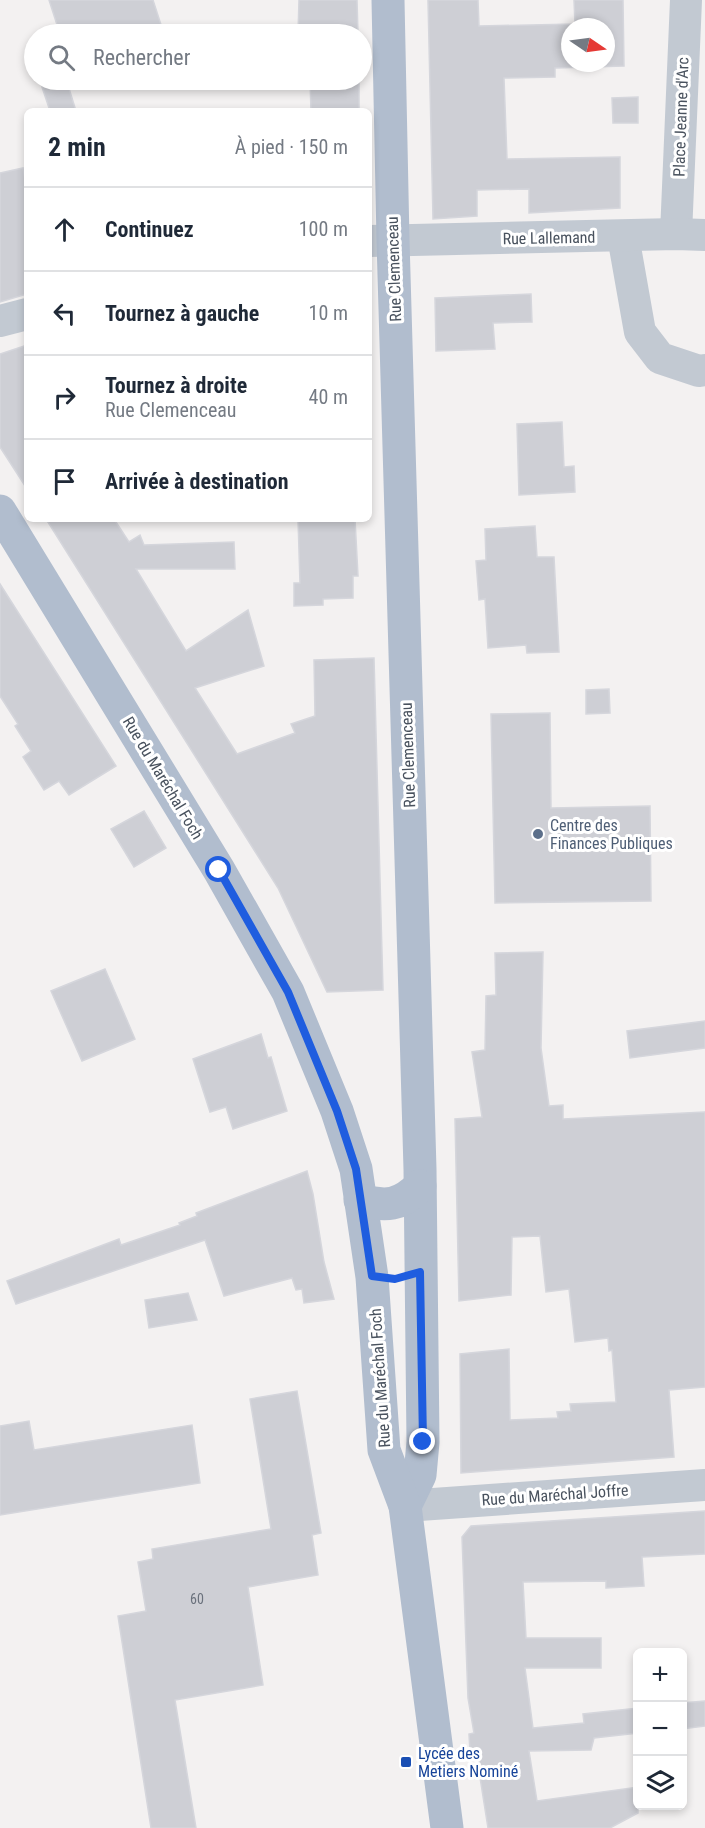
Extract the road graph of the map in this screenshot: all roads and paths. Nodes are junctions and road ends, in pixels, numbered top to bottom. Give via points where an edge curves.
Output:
1 (388, 0) edge
2 (686, 0) edge
3 (691, 234) edge
4 (623, 236) junction
5 (381, 241) edge
6 (24, 315) edge
7 (0, 321) edge
8 (705, 370) edge
9 (0, 511) edge
10 (420, 1186) junction
11 (360, 1200) junction
12 (420, 1272) junction
13 (372, 1276) junction
14 (705, 1485) edge
15 (405, 1506) junction
16 (447, 1828) edge

1 - 5 main road, Rue Clemenceau
2 - 3 street, Place Jeanne d'Arc
3 - 4 street, Rue Lallemand
4 - 5 street, Rue Lallemand
4 - 8 street via 640,332 660,358
5 - 10 main road, Rue Clemenceau
6 - 7 street
9 - 11 main road, Rue du Maréchal Foch via 219,870 288,992 337,1111 356,1169
10 - 11 main road via 411,1195 382,1206
10 - 12 main road, Rue Clemenceau
11 - 13 main road, Rue du Maréchal Foch
12 - 13 main road via 395,1279
12 - 15 main road, Rue Clemenceau via 423,1442 420,1475
13 - 15 main road, Rue du Maréchal Foch via 384,1450
14 - 15 street, Rue du Maréchal Joffre
15 - 16 main road, Rue du Maréchal Foch

